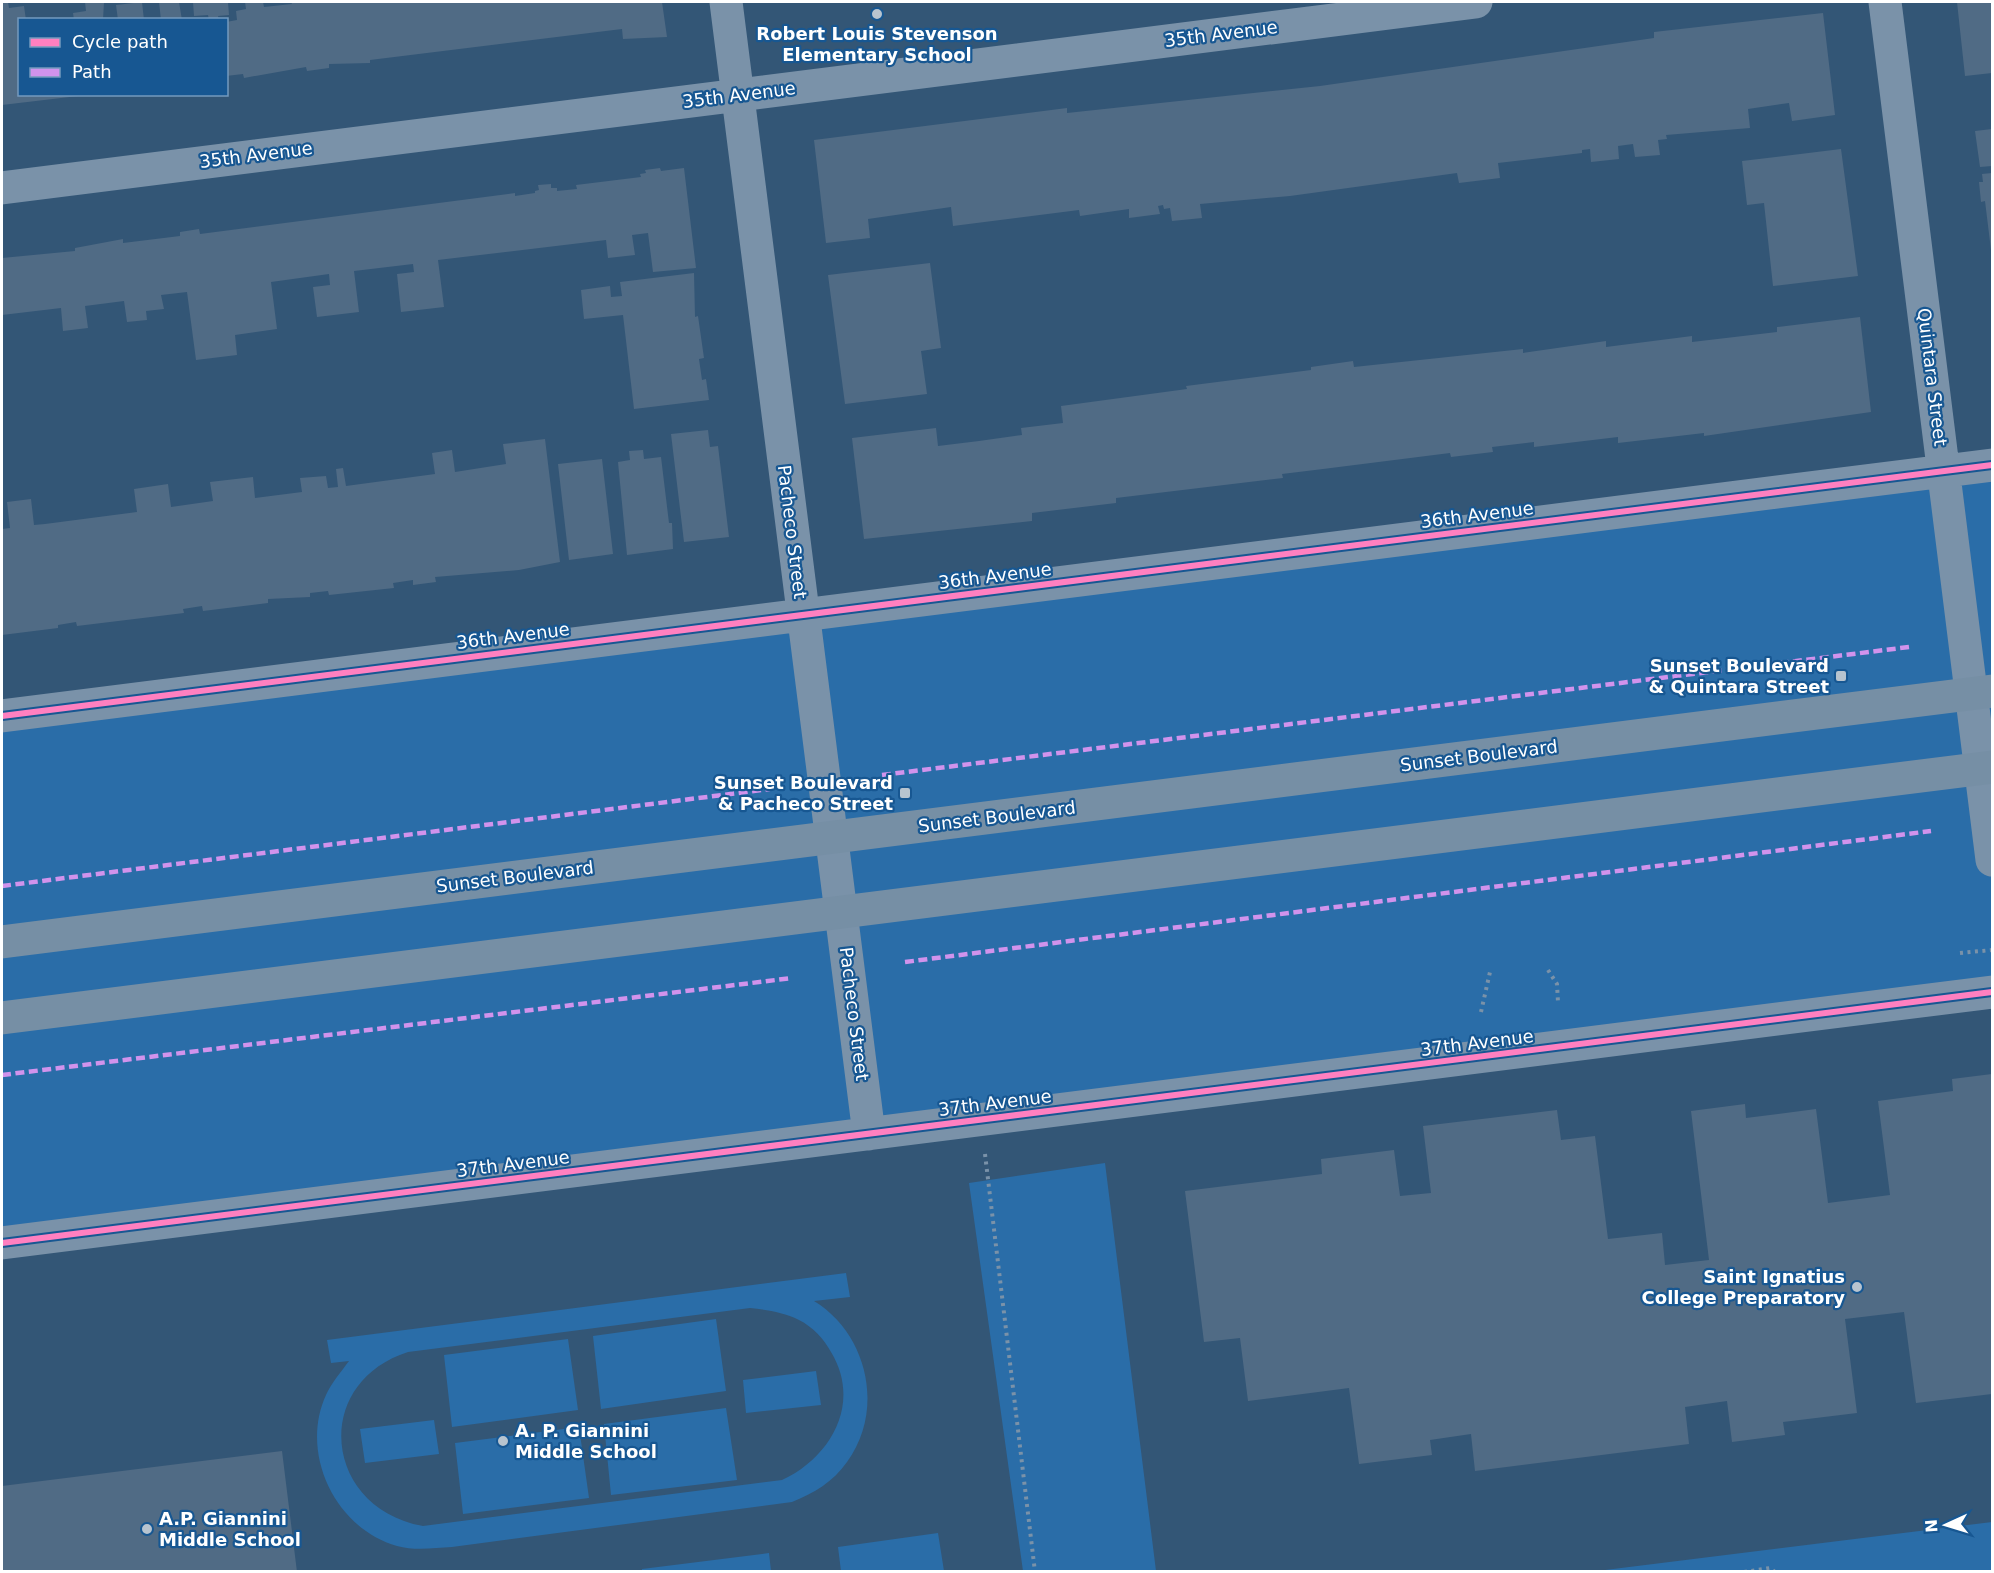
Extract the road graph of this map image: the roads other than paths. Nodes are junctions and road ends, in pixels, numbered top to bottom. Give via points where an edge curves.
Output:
1 (726, 2) edge
2 (1476, 2) edge
3 (1885, 2) edge
4 (737, 95) junction
5 (2, 188) edge
6 (1992, 465) edge
7 (1944, 471) junction
8 (803, 615) junction
9 (1982, 692) edge
10 (2, 716) edge
11 (1987, 768) edge
12 (831, 838) junction
13 (1992, 860) edge
14 (841, 912) junction
15 (2, 942) edge
16 (1992, 992) edge
17 (2, 1018) edge
18 (869, 1134) junction
19 (2, 1244) edge

1 - 4 street, Pacheco Street
2 - 4 street, 35th Avenue
3 - 7 street, Quintara Street
4 - 5 street, 35th Avenue
4 - 8 street, Pacheco Street
6 - 7 street, 36th Avenue
7 - 8 street, 36th Avenue
7 - 9 street, Quintara Street
8 - 10 street, 36th Avenue
8 - 12 street, Pacheco Street
9 - 11 street, Quintara Street
9 - 12 main road, Sunset Boulevard
11 - 13 street, Quintara Street
11 - 14 main road
12 - 14 street, Pacheco Street
12 - 15 main road, Sunset Boulevard
14 - 17 main road
14 - 18 street, Pacheco Street
16 - 18 street, 37th Avenue
18 - 19 street, 37th Avenue

